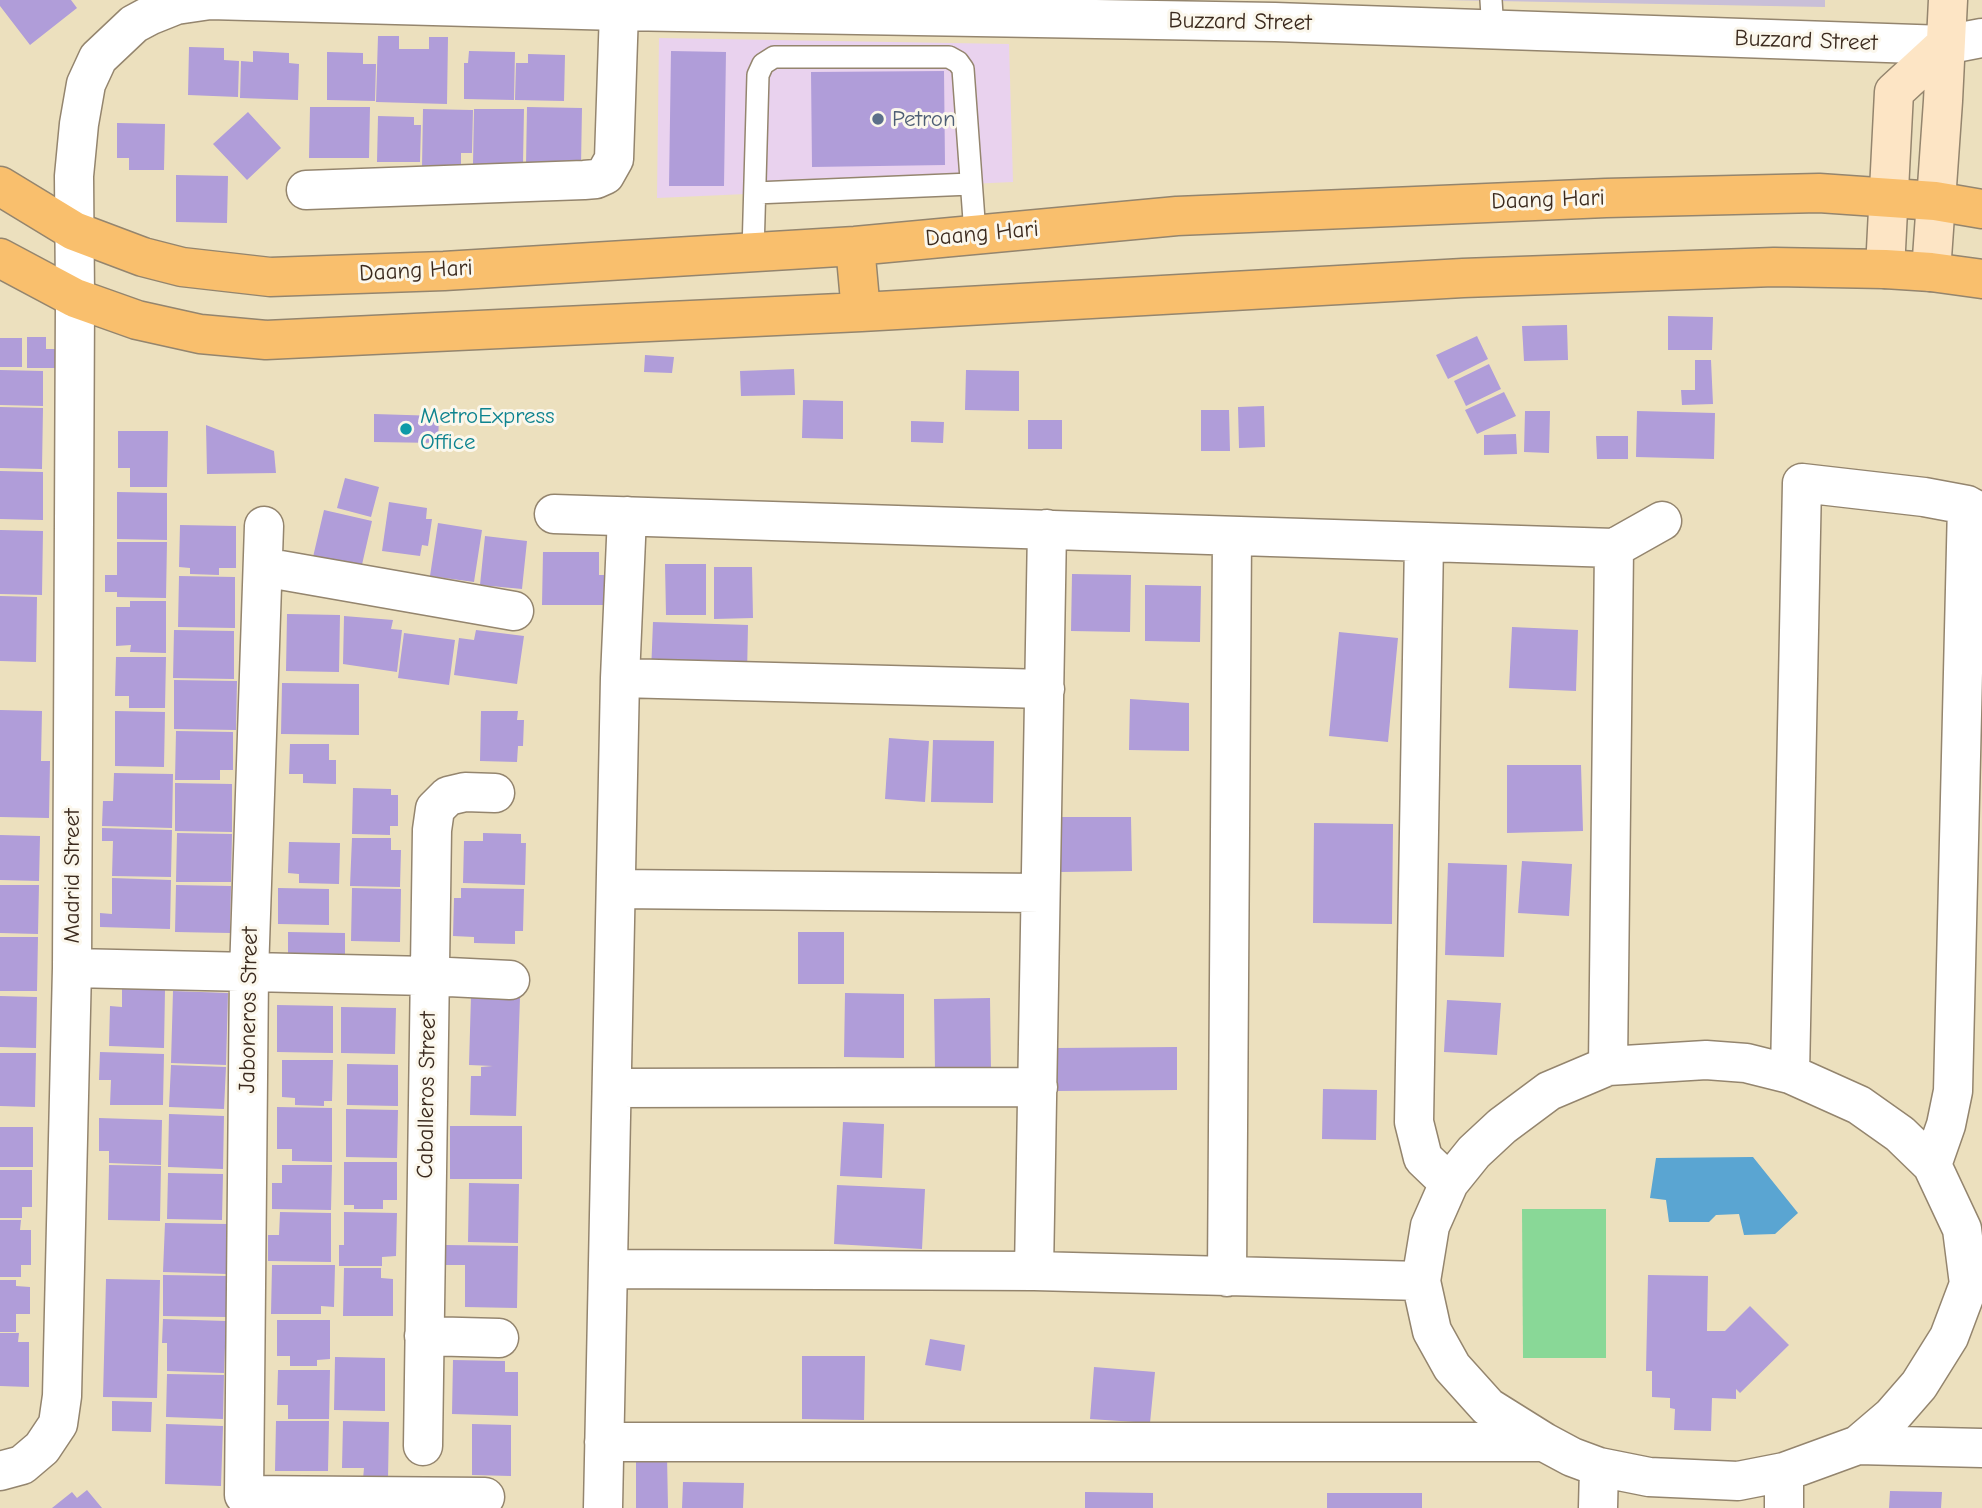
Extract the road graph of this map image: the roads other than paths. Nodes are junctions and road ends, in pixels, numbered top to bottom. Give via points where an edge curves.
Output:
1 (1948, 0) edge
2 (628, 7) edge
3 (1276, 11) edge
4 (1492, 15) edge
5 (1982, 38) edge
6 (1945, 45) junction
7 (971, 184) junction
8 (0, 186) edge
9 (306, 190) dead end
10 (755, 192) junction
11 (1889, 198) junction
12 (1935, 201) junction
13 (1982, 209) edge
14 (74, 231) junction
15 (975, 234) junction
16 (855, 246) junction
17 (753, 252) junction
18 (0, 258) edge
19 (1885, 269) junction
20 (1931, 272) junction
21 (1982, 279) edge
22 (75, 299) junction
23 (861, 312) junction
24 (1975, 509) edge
25 (554, 514) dead end
26 (627, 516) junction
27 (1662, 521) dead end
28 (264, 526) dead end
29 (1047, 529) junction
30 (1232, 536) junction
31 (1424, 542) junction
32 (1614, 548) junction
33 (263, 567) junction
34 (514, 611) dead end
35 (620, 678) junction
36 (1045, 689) junction
37 (495, 793) dead end
38 (616, 889) junction
39 (1040, 893) junction
40 (72, 968) junction
41 (249, 973) junction
42 (428, 976) junction
43 (510, 980) dead end
44 (1608, 1066) junction
45 (1790, 1074) junction
46 (1038, 1087) junction
47 (612, 1088) junction
48 (1932, 1166) junction
49 (1449, 1183) junction
50 (608, 1269) junction
51 (1034, 1271) junction
52 (1227, 1277) junction
53 (1421, 1281) junction
54 (1975, 1285) edge
55 (424, 1336) junction
56 (499, 1338) dead end
57 (604, 1442) junction
58 (1544, 1442) junction
59 (1858, 1445) junction
60 (423, 1446) dead end
61 (1982, 1448) edge
62 (1599, 1467) junction
63 (0, 1471) edge
64 (1784, 1490) edge
65 (485, 1497) dead end
66 (603, 1508) edge
67 (1598, 1508) edge

1 - 6 street
2 - 3 street, Buzzard Street
2 - 9 street via 614,159 605,175 584,180
2 - 14 street, Buzzard Street via 210,0 176,5 151,15 134,24 98,58 86,84 74,176
3 - 4 street, Buzzard Street
4 - 6 street, Buzzard Street
5 - 6 street, Buzzard Street
6 - 11 street via 1894,92
6 - 12 street
7 - 10 lane
7 - 10 lane via 963,69 958,62 949,57 774,57 763,64 758,75
7 - 15 lane
8 - 14 main road, Daang Hari
10 - 17 lane
11 - 12 main road, Daang Hari
11 - 15 main road, Daang Hari via 1819,193 1592,198 1177,216
11 - 19 street
12 - 13 main road, Daang Hari
12 - 20 street
14 - 17 main road, Daang Hari via 182,267 270,277
14 - 22 street, Madrid Street
15 - 16 main road, Daang Hari
16 - 17 main road, Daang Hari
16 - 23 main road
18 - 22 main road
19 - 20 main road
19 - 23 main road via 1774,267 1463,278
20 - 21 main road
22 - 23 main road via 137,320 200,334 266,340
22 - 40 street, Madrid Street
24 - 45 street via 1924,497 1802,483
24 - 48 street via 1953,1091
25 - 26 street
26 - 29 street
26 - 35 street
27 - 32 street
28 - 33 street, Jaboneros Street
29 - 30 street
29 - 36 street
30 - 31 street
30 - 52 street
31 - 32 street
31 - 49 street via 1414,1122 1423,1158
32 - 44 street
33 - 34 street
33 - 41 street, Jaboneros Street
35 - 36 street
35 - 38 street
36 - 39 street
37 - 42 street, Caballeros Street via 448,796 435,809
38 - 39 street
38 - 47 street
39 - 46 street
40 - 41 street
40 - 63 street, Madrid Street via 58,1424 43,1448 22,1465
41 - 42 street
41 - 65 street, Jaboneros Street via 244,1495
42 - 43 street
42 - 55 street, Caballeros Street
44 - 45 street via 1706,1060 1746,1063
44 - 49 street via 1549,1091 1502,1126
45 - 48 street via 1859,1105 1900,1134
46 - 47 street
46 - 51 street
47 - 50 street
48 - 54 street via 1962,1229
49 - 53 street via 1430,1226
50 - 51 street
50 - 57 street
51 - 52 street
52 - 53 street
53 - 58 street via 1432,1331 1452,1367 1488,1407
54 - 59 street via 1919,1385
55 - 56 street
55 - 60 street, Caballeros Street
57 - 58 street
57 - 66 street
58 - 62 street
59 - 61 street
59 - 64 street
62 - 64 street via 1649,1477 1738,1480
62 - 67 street

